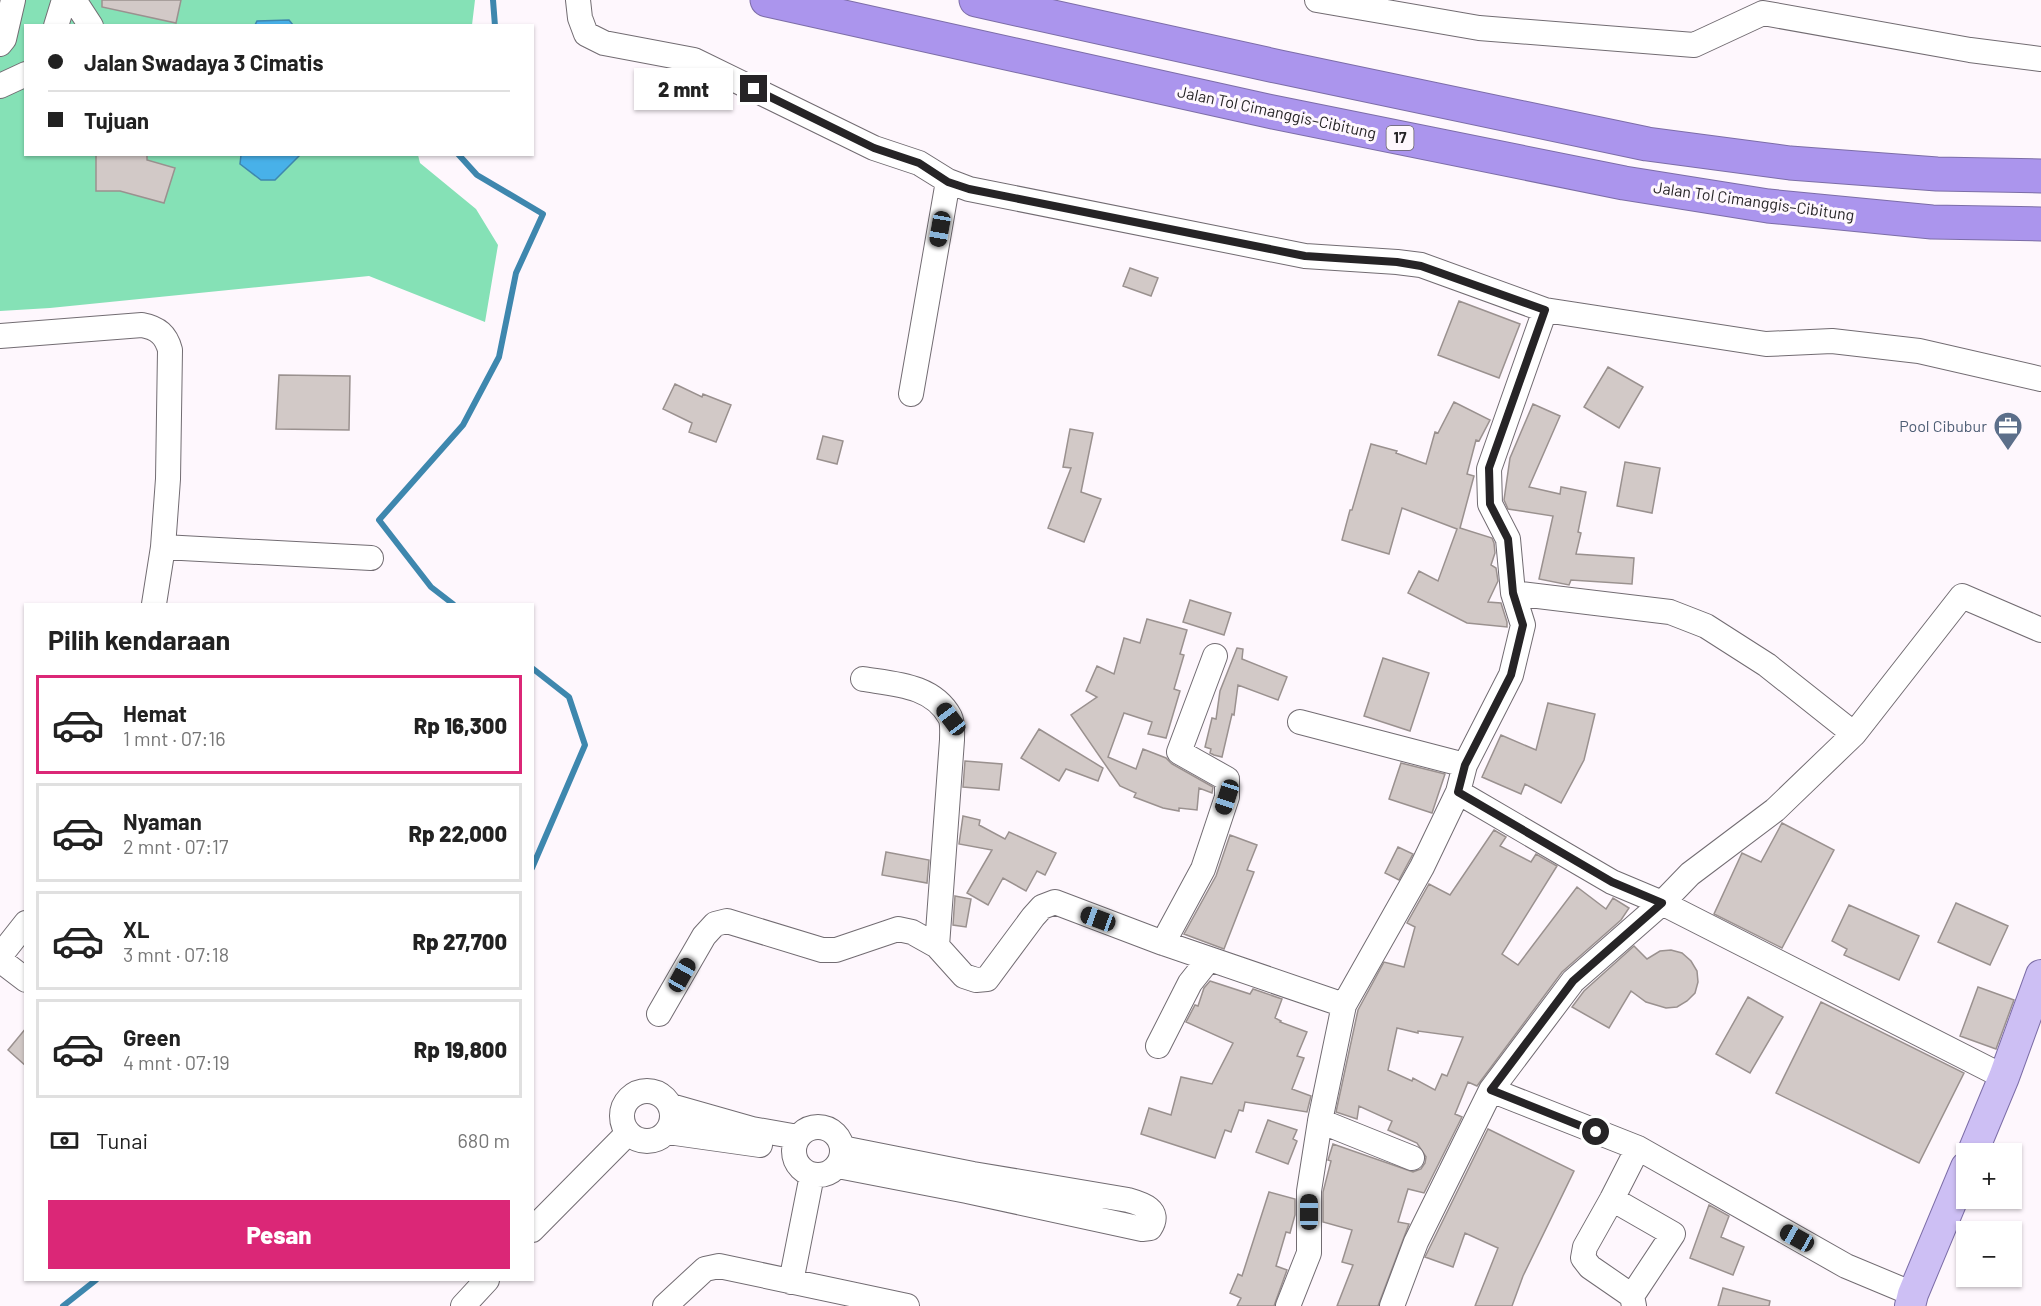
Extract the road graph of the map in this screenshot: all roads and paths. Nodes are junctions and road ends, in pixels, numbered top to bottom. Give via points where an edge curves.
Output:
1 (13, 0) edge
2 (64, 0) edge
3 (74, 0) edge
4 (579, 0) edge
5 (767, 0) edge
6 (976, 0) edge
7 (1317, 0) edge
8 (57, 24) edge
9 (90, 24) edge
10 (0, 44) edge
11 (2041, 59) edge
12 (24, 76) edge
13 (0, 86) edge
14 (2041, 176) edge
15 (948, 182) junction
16 (2041, 224) edge
17 (1545, 310) junction
18 (0, 336) edge
19 (2041, 379) edge
20 (911, 394) dead end
21 (163, 547) junction
22 (371, 558) dead end
23 (1513, 593) junction
24 (153, 603) edge
25 (2041, 630) edge
26 (1215, 656) dead end
27 (863, 679) dead end
28 (1299, 722) dead end
29 (1854, 734) junction
30 (1465, 765) junction
31 (1458, 792) junction
32 (1662, 903) junction
33 (24, 926) edge
34 (1163, 943) junction
35 (937, 946) junction
36 (0, 958) edge
37 (1209, 958) junction
38 (2041, 975) edge
39 (24, 978) edge
40 (1344, 1005) junction
41 (659, 1014) dead end
42 (1158, 1046) dead end
43 (2004, 1077) junction
44 (1491, 1090) junction
45 (671, 1106) junction
46 (1320, 1121) junction
47 (668, 1132) junction
48 (628, 1133) junction
49 (1977, 1143) edge
50 (796, 1146) junction
51 (1638, 1148) junction
52 (840, 1157) junction
53 (1412, 1158) dead end
54 (812, 1175) junction
55 (1956, 1192) edge
56 (1612, 1199) junction
57 (534, 1228) edge
58 (486, 1281) edge
59 (791, 1282) junction
60 (1912, 1300) edge
61 (1633, 1301) edge
62 (463, 1306) edge
63 (664, 1306) edge
64 (907, 1306) edge
65 (1288, 1306) edge
66 (1392, 1306) edge

1 - 10 street
2 - 8 street
3 - 9 street
4 - 15 street via 586,34 604,43 694,60 874,148 919,163
5 - 16 highway, Jalan Tol Cimanggis–Cibitung / 17 via 1268,111 1624,183 1768,206 1932,222
6 - 14 highway via 1647,144 1790,163 1937,174
7 - 11 street via 1479,28 1694,45 1763,13
12 - 13 street
15 - 17 street via 1305,256 1421,266
15 - 20 street
17 - 19 street via 1766,344 1832,341 1919,351
17 - 23 street via 1489,468 1490,504 1508,539
18 - 21 street via 142,325 167,339 170,424
21 - 22 street
21 - 24 street
23 - 29 street via 1670,612 1706,626 1767,665
23 - 30 street via 1523,625 1511,675
25 - 29 street via 1962,596
26 - 34 street via 1179,752 1227,779 1227,797 1203,869
27 - 35 street via 915,688 936,700 951,719
28 - 30 street
29 - 32 street via 1775,810 1690,874
30 - 31 street
31 - 32 street via 1612,882
31 - 40 street via 1422,867
32 - 43 street
32 - 44 street via 1573,981
33 - 36 street
34 - 35 street via 1054,902 1033,916 987,979 964,976
34 - 37 street
35 - 41 street via 898,928 836,950 822,950 727,921 715,924 704,936
36 - 39 street
37 - 40 street
37 - 42 street via 1190,983
38 - 43 main road
40 - 46 street
43 - 49 main road
44 - 51 street
44 - 66 street via 1416,1242
45 - 47 street via 672,1124
45 - 48 street via 659,1093 642,1091 633,1095 621,1117
45 - 50 street
46 - 53 street
46 - 65 street via 1309,1191 1309,1253
47 - 48 street via 644,1142
47 - 50 street via 759,1145
48 - 57 street
50 - 52 street via 805,1131 824,1128 839,1139
50 - 54 street via 797,1164
51 - 56 street
51 - 60 street
52 - 52 street via 1128,1200 1150,1208 1153,1223 1142,1229 967,1191
52 - 54 street via 831,1172
54 - 59 street
55 - 60 main road
56 - 61 street via 1585,1246 1583,1258 1590,1268
56 - 61 street via 1673,1234
58 - 62 street
59 - 63 street via 719,1266 705,1269
59 - 64 street

